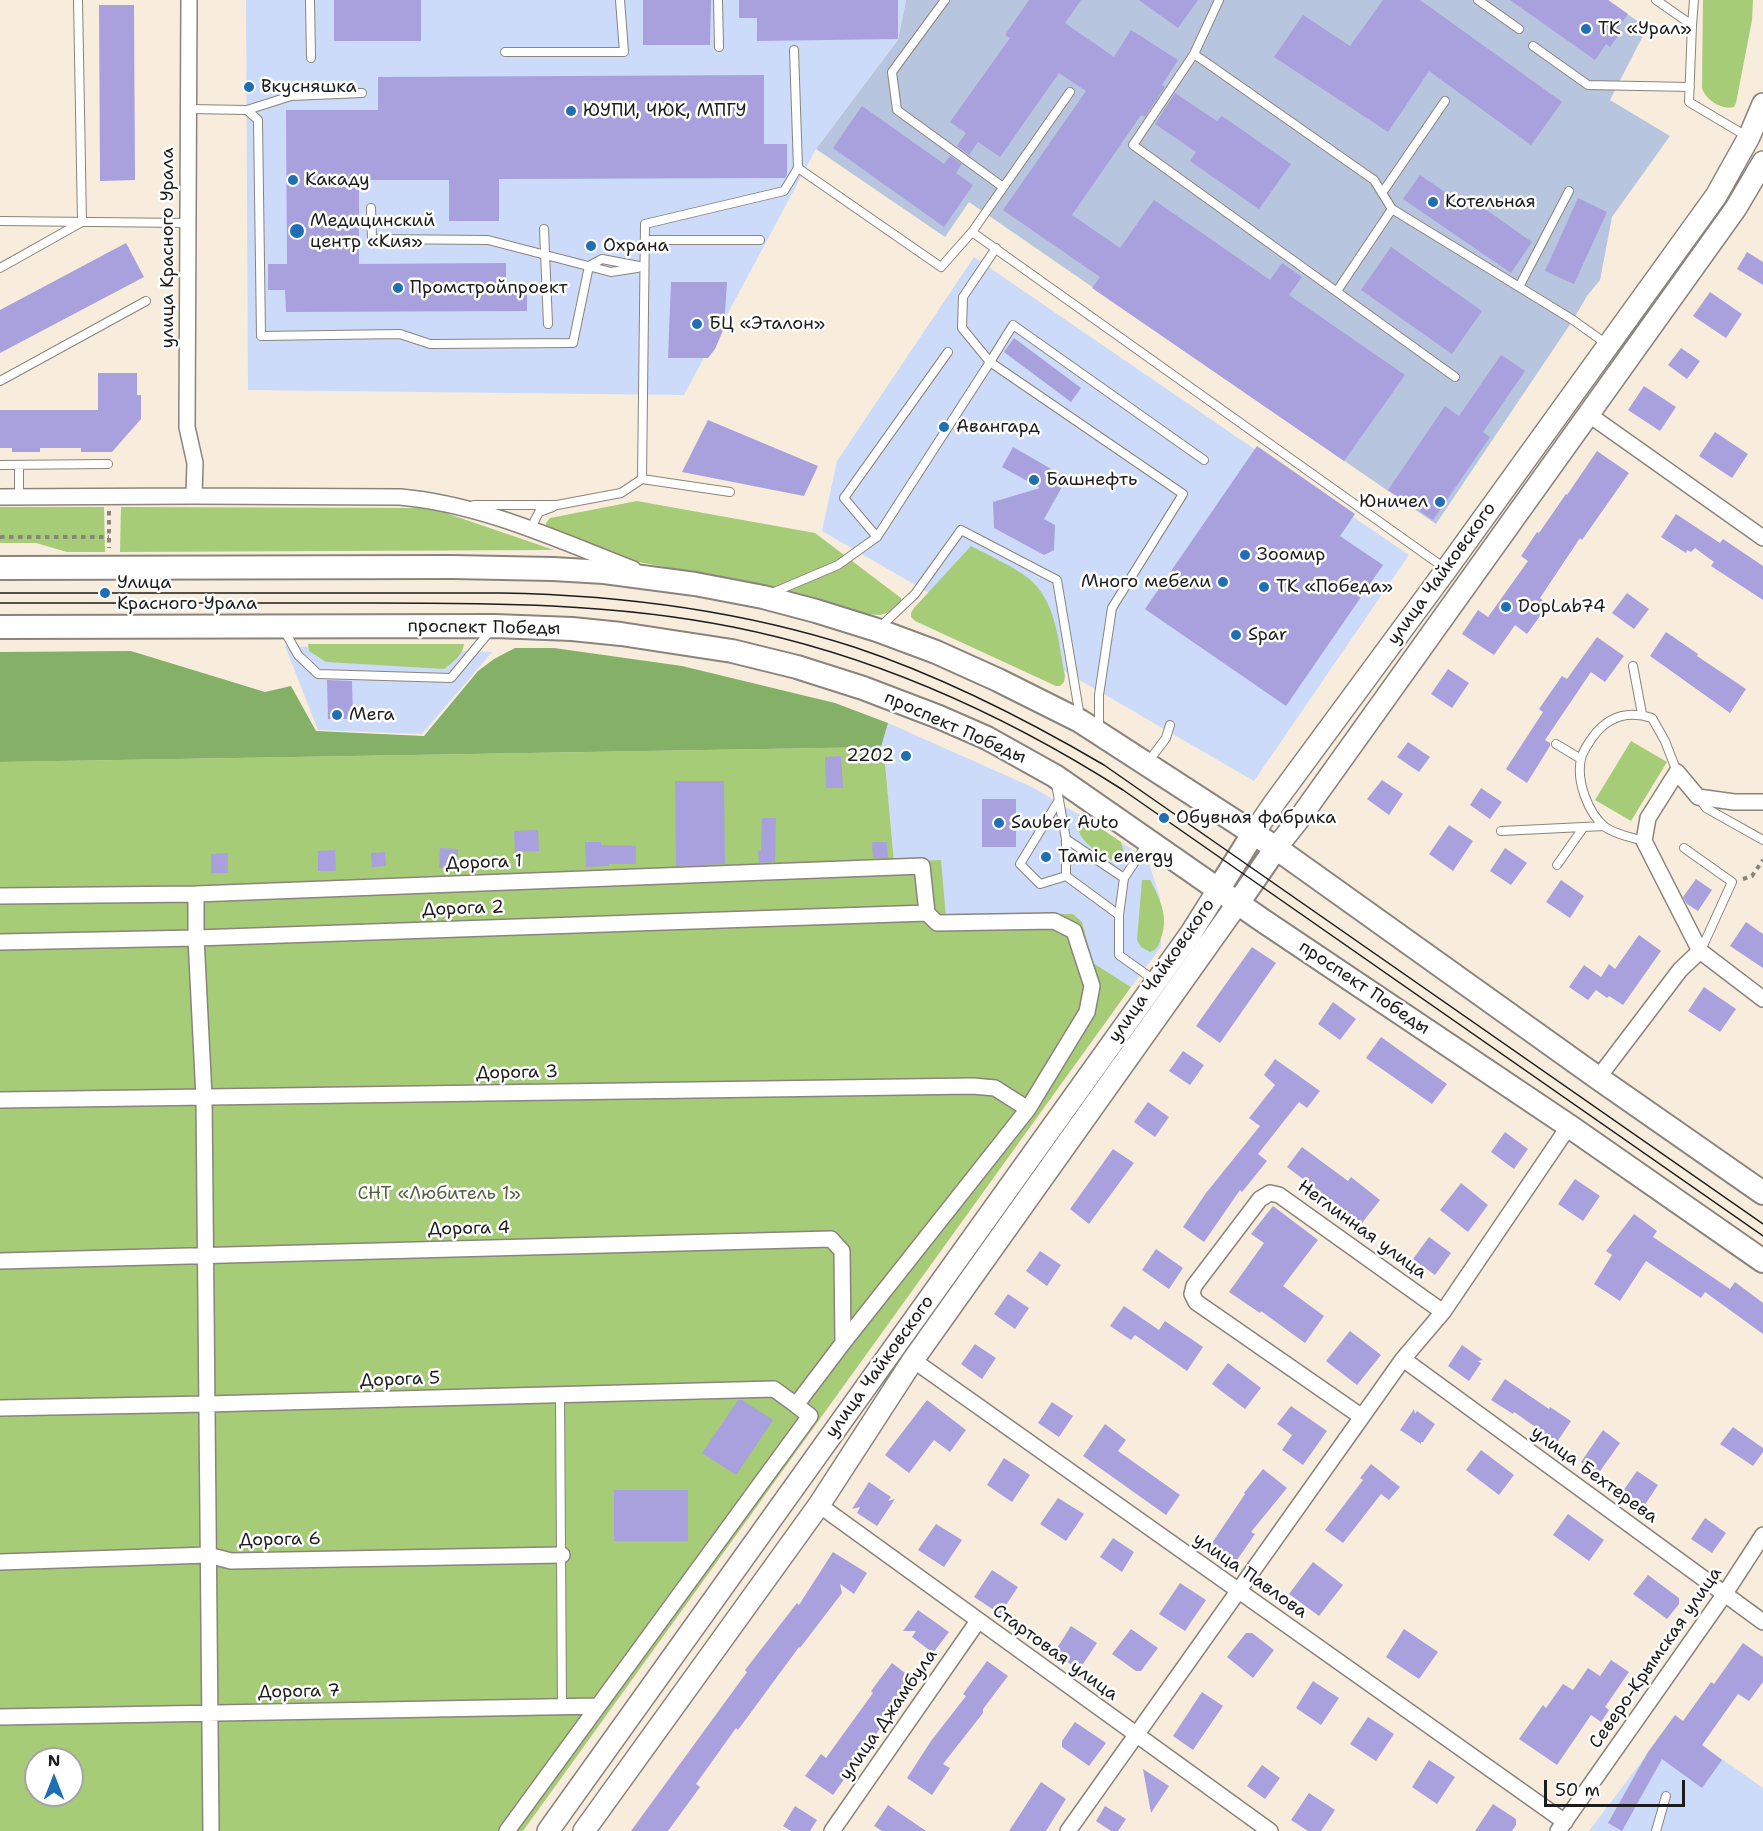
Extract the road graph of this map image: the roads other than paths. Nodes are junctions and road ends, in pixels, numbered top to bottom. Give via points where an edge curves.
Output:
1 (78, 0) edge
2 (189, 0) edge
3 (310, 0) edge
4 (620, 0) edge
5 (718, 0) edge
6 (945, 0) edge
7 (1219, 0) edge
8 (1478, 0) edge
9 (1656, 0) edge
10 (1694, 0) edge
11 (1692, 25) junction
12 (1519, 29) dead end
13 (1533, 46) dead end
14 (719, 47) dead end
15 (794, 50) dead end
16 (506, 52) dead end
17 (1194, 54) junction
18 (311, 58) dead end
19 (1690, 87) junction
20 (1070, 92) dead end
21 (362, 93) dead end
22 (1445, 101) dead end
23 (1763, 104) edge
24 (189, 109) junction
25 (247, 110) junction
26 (1749, 137) junction
27 (1763, 162) edge
28 (798, 168) junction
29 (1003, 187) junction
30 (1569, 191) dead end
31 (1382, 193) junction
32 (371, 208) dead end
33 (1392, 209) junction
34 (0, 221) edge
35 (82, 222) junction
36 (188, 223) junction
37 (544, 229) dead end
38 (972, 232) junction
39 (645, 240) junction
40 (760, 240) dead end
41 (996, 248) junction
42 (546, 255) junction
43 (589, 266) junction
44 (644, 267) junction
45 (0, 268) edge
46 (1519, 287) junction
47 (1336, 291) junction
48 (146, 301) dead end
49 (548, 324) dead end
50 (1609, 346) junction
51 (948, 352) dead end
52 (990, 362) junction
53 (1455, 377) dead end
54 (0, 381) edge
55 (1588, 414) junction
56 (1204, 460) dead end
57 (108, 464) dead end
58 (0, 465) edge
59 (19, 465) junction
60 (642, 479) junction
61 (730, 492) dead end
62 (195, 496) junction
63 (0, 497) edge
64 (19, 497) junction
65 (448, 505) junction
66 (557, 505) junction
67 (526, 528) junction
68 (877, 537) junction
69 (1763, 538) edge
70 (49, 560) dead end
71 (0, 568) edge
72 (81, 568) junction
73 (1446, 570) junction
74 (655, 578) junction
75 (763, 597) junction
76 (282, 626) junction
77 (495, 626) junction
78 (0, 627) edge
79 (877, 630) junction
80 (1633, 666) dead end
81 (1642, 714) junction
82 (1170, 724) dead end
83 (1090, 727) junction
84 (1557, 744) dead end
85 (1581, 759) junction
86 (1147, 764) junction
87 (1677, 772) junction
88 (1055, 776) junction
89 (1698, 797) junction
90 (1059, 800) junction
91 (1763, 802) edge
92 (1604, 826) junction
93 (1583, 828) junction
94 (1501, 831) dead end
95 (1253, 834) junction
96 (1066, 839) junction
97 (1763, 840) edge
98 (1644, 841) junction
99 (1149, 842) junction
100 (1276, 848) junction
101 (1684, 848) dead end
102 (1557, 865) dead end
103 (1066, 876) junction
104 (1124, 878) junction
105 (1218, 890) junction
106 (196, 894) junction
107 (0, 896) edge
108 (1238, 903) junction
109 (927, 913) junction
110 (1119, 915) junction
111 (196, 938) junction
112 (0, 942) edge
113 (1700, 951) junction
114 (1156, 981) junction
115 (1763, 999) edge
116 (1598, 1078) junction
117 (204, 1097) junction
118 (0, 1100) edge
119 (1028, 1109) junction
120 (1569, 1126) junction
121 (1763, 1193) edge
122 (206, 1255) junction
123 (0, 1261) edge
124 (1763, 1261) edge
125 (1443, 1312) junction
126 (843, 1343) junction
127 (1403, 1359) junction
128 (914, 1360) junction
129 (560, 1395) junction
130 (207, 1404) junction
131 (796, 1405) junction
132 (0, 1408) edge
133 (1362, 1417) junction
134 (819, 1505) junction
135 (1763, 1535) edge
136 (208, 1555) junction
137 (562, 1555) junction
138 (0, 1562) edge
139 (1239, 1592) junction
140 (1724, 1595) junction
141 (978, 1621) junction
142 (1763, 1622) edge
143 (598, 1706) junction
144 (562, 1707) junction
145 (210, 1713) junction
146 (0, 1717) edge
147 (1135, 1734) junction
148 (1666, 1796) dead end
149 (1561, 1827) edge
150 (211, 1831) edge
151 (507, 1831) edge
152 (548, 1831) edge
153 (584, 1831) edge
154 (832, 1831) edge
155 (1068, 1831) edge
156 (1270, 1831) edge
157 (1656, 1831) edge

1 - 35 lane
2 - 24 street, улица Красного Урала
3 - 18 lane
4 - 16 lane via 624,51
5 - 14 lane
6 - 29 lane via 892,72 897,110
7 - 17 lane
8 - 12 lane
9 - 11 lane
10 - 11 lane
11 - 19 lane
13 - 19 lane via 1588,85
15 - 28 lane
17 - 31 lane via 1374,180
17 - 47 lane via 1132,145
19 - 26 lane via 1689,102
20 - 29 lane
21 - 25 lane via 291,96
22 - 31 lane
23 - 26 main road, улица Чайковского
24 - 25 lane
24 - 36 street, улица Красного Урала
25 - 43 lane via 258,120 261,336 400,334 430,344 573,343
26 - 50 main road, улица Чайковского via 1716,196
27 - 55 main road, улица Чайковского via 1736,208
28 - 38 lane via 940,267
28 - 39 lane via 784,191 645,224
29 - 38 lane
30 - 46 lane
31 - 33 lane
32 - 42 lane via 372,239 488,240
33 - 46 lane
33 - 47 lane
34 - 35 lane
35 - 36 lane
35 - 45 lane
36 - 62 street, улица Красного Урала via 187,427 195,463
37 - 42 lane
38 - 41 lane
39 - 40 lane
39 - 44 lane
41 - 52 lane via 963,297 962,328
41 - 73 lane
42 - 43 lane
42 - 49 lane
43 - 44 lane via 602,260
44 - 60 lane
46 - 50 lane
47 - 53 lane
48 - 54 lane
50 - 73 main road, улица Чайковского
51 - 68 lane via 844,498
52 - 56 lane via 1013,325
52 - 68 lane
52 - 83 lane via 1184,494 1112,608 1099,695
55 - 69 street
55 - 100 main road, улица Чайковского
57 - 59 lane
58 - 59 lane
59 - 64 lane
60 - 61 lane
60 - 66 lane via 621,493
62 - 64 street
62 - 65 street via 400,497
63 - 64 street
65 - 66 lane
65 - 67 street
66 - 67 lane via 539,512
67 - 74 street
68 - 75 lane via 838,565
70 - 72 lane
71 - 72 main road
72 - 74 main road via 553,569
73 - 95 main road, улица Чайковского
74 - 75 main road
75 - 79 main road
76 - 77 main road, проспект Победы
76 - 77 lane via 298,655 318,674 451,678
76 - 78 main road, проспект Победы
77 - 88 main road, проспект Победы via 582,630 665,640 732,651 797,668 939,717 987,738
79 - 83 main road via 999,680
79 - 83 lane via 915,594 961,530 1057,580
80 - 81 lane
81 - 85 lane via 1607,721
81 - 87 lane via 1653,718
82 - 86 lane via 1166,738
83 - 86 main road
84 - 85 lane
85 - 92 lane via 1587,805
86 - 95 main road
87 - 89 street
87 - 98 street via 1648,818
88 - 90 lane
88 - 99 main road, проспект Победы
89 - 91 street
89 - 97 lane via 1706,808
90 - 96 lane
90 - 103 lane via 1020,864 1040,884
92 - 93 lane
92 - 98 lane
93 - 94 lane
93 - 102 lane
95 - 100 main road
95 - 105 main road, улица Чайковского
96 - 103 lane
96 - 104 lane
98 - 113 street
99 - 104 lane
99 - 105 main road, проспект Победы
100 - 108 main road, улица Чайковского
100 - 116 main road
101 - 113 lane via 1732,882
103 - 110 lane
104 - 110 lane
105 - 108 main road, проспект Победы
105 - 114 main road, улица Чайковского
106 - 107 street, Дорога 1
106 - 109 street, Дорога 1 via 922,866
106 - 111 street
108 - 120 main road, проспект Победы
108 - 128 main road, улица Чайковского
109 - 111 street, Дорога 2
109 - 119 street via 937,923 1054,921 1074,931 1092,986 1087,1012
110 - 114 lane via 1119,955
111 - 112 street, Дорога 2
111 - 117 street
113 - 115 street
113 - 116 street via 1680,970
114 - 152 main road, улица Чайковского
116 - 121 main road
117 - 118 street, Дорога 3
117 - 119 street, Дорога 3 via 973,1086 995,1088
117 - 122 street
119 - 126 street
120 - 124 main road, проспект Победы
120 - 125 street
122 - 123 street, Дорога 4
122 - 126 street, Дорога 4 via 831,1239 842,1251
122 - 130 street
125 - 127 street
125 - 133 street, Неглинная улица via 1279,1195 1270,1193 1253,1208 1194,1286 1196,1302
126 - 131 street
127 - 133 street
127 - 140 street, улица Бехтерева
128 - 134 main road, улица Чайковского
128 - 139 street, улица Павлова
129 - 130 street, Дорога 5
129 - 131 street, Дорога 5 via 774,1389
129 - 137 lane
130 - 132 street, Дорога 5
130 - 136 street
131 - 143 street via 810,1416
133 - 139 street
134 - 141 street, Стартовая улица
134 - 153 main road, улица Чайковского
135 - 140 street, Северо-Крымская улица
136 - 137 street, Дорога 6 via 231,1561
136 - 138 street, Дорога 6
136 - 145 street
137 - 144 lane
139 - 147 street
139 - 149 street, улица Павлова
140 - 142 street, улица Бехтерева
140 - 149 street, Северо-Крымская улица
141 - 147 street, Стартовая улица
141 - 154 street, улица Джамбула
143 - 144 street, Дорога 7
143 - 151 street
144 - 145 street, Дорога 7
145 - 146 street, Дорога 7
145 - 150 street
147 - 155 street
147 - 156 street, Стартовая улица
148 - 157 lane

